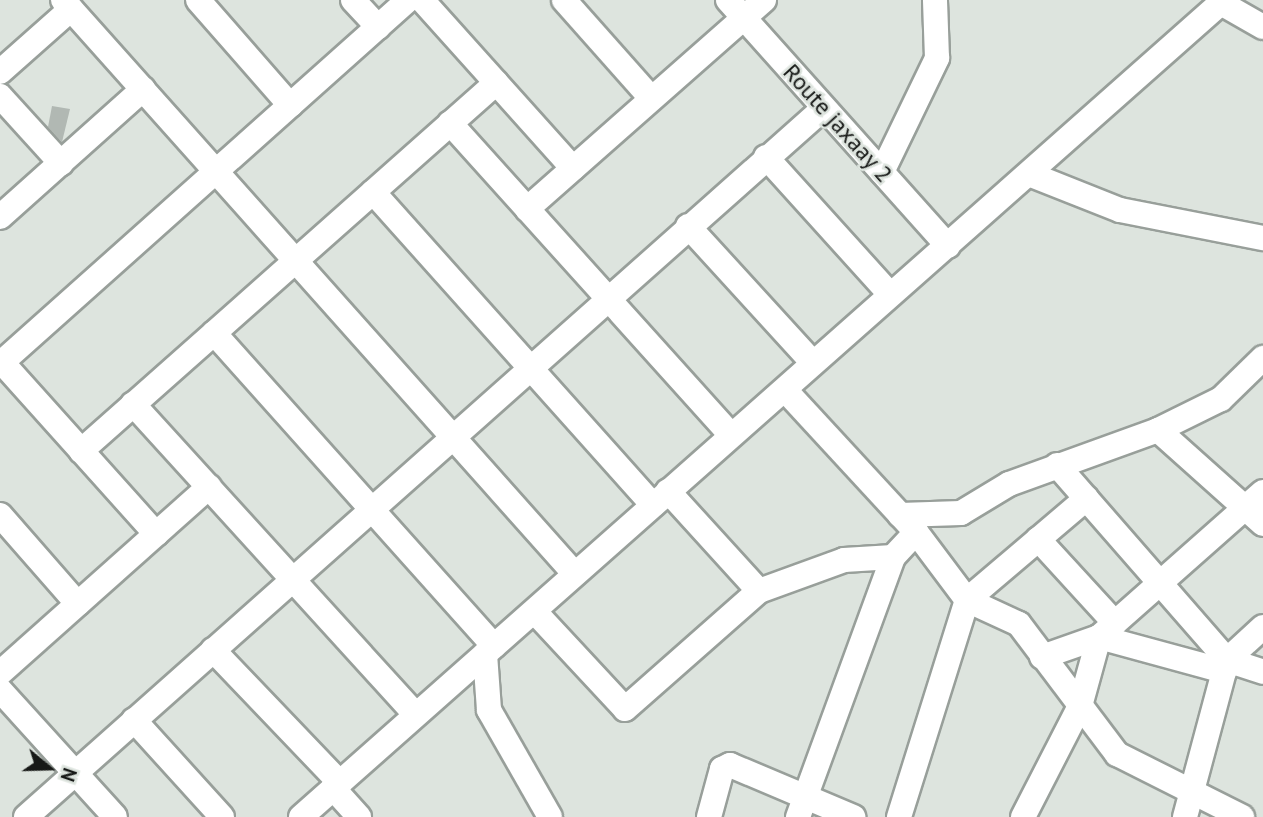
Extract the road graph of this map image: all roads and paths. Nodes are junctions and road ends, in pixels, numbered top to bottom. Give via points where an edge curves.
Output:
1 (198, 0) edge
2 (354, 0) edge
3 (408, 0) edge
4 (422, 0) edge
5 (564, 0) edge
6 (764, 0) edge
7 (934, 0) edge
8 (1223, 1) edge
9 (67, 4) edge
10 (736, 9) edge
11 (1263, 26) edge
12 (377, 27) junction
13 (0, 72) edge
14 (496, 83) junction
15 (143, 89) junction
16 (0, 96) edge
17 (651, 98) junction
18 (290, 106) junction
19 (824, 108) junction
20 (450, 123) junction
21 (766, 158) junction
22 (61, 163) junction
23 (573, 168) junction
24 (216, 171) junction
25 (882, 172) junction
26 (1029, 174) junction
27 (373, 192) junction
28 (527, 209) junction
29 (0, 217) edge
30 (688, 226) junction
31 (1263, 237) edge
32 (948, 246) junction
33 (296, 262) junction
34 (890, 294) junction
35 (607, 299) junction
36 (214, 333) junction
37 (1263, 358) edge
38 (1, 362) edge
39 (813, 363) junction
40 (530, 368) junction
41 (785, 390) junction
42 (133, 404) junction
43 (1158, 430) junction
44 (731, 435) junction
45 (453, 437) junction
46 (81, 451) junction
47 (1058, 465) junction
48 (209, 487) junction
49 (1263, 492) edge
50 (661, 498) junction
51 (1087, 498) junction
52 (371, 509) junction
53 (0, 516) edge
54 (1254, 517) edge
55 (908, 523) junction
56 (156, 534) junction
57 (1038, 540) junction
58 (894, 557) junction
59 (575, 574) junction
60 (293, 579) junction
61 (1161, 584) junction
62 (759, 591) junction
63 (967, 600) junction
64 (78, 604) junction
65 (535, 612) junction
66 (1263, 627) edge
67 (1107, 630) junction
68 (214, 650) junction
69 (489, 650) junction
70 (1042, 657) junction
71 (1225, 666) junction
72 (1263, 672) edge
73 (0, 673) edge
74 (0, 690) edge
75 (1080, 706) junction
76 (416, 715) junction
77 (134, 720) junction
78 (75, 773) junction
79 (337, 785) junction
80 (1188, 806) edge
81 (802, 807) edge
82 (712, 816) edge
83 (26, 817) edge
84 (115, 817) edge
85 (222, 817) edge
86 (301, 817) edge
87 (359, 817) edge
88 (550, 817) edge
89 (853, 817) edge
90 (899, 817) edge
91 (1023, 817) edge
92 (1242, 817) edge

1 - 18 street
2 - 12 street
3 - 12 street
4 - 14 street
5 - 17 street
6 - 10 street
7 - 25 street via 937,58
8 - 11 street
8 - 26 street
9 - 13 street
9 - 15 street
10 - 17 street
10 - 19 street, Route jaxaay 2
12 - 18 street
14 - 20 street
14 - 23 street
15 - 22 street
15 - 24 street
16 - 22 street
17 - 23 street
18 - 24 street
19 - 21 street
19 - 25 street, Route jaxaay 2
20 - 27 street
20 - 28 street
21 - 30 street
21 - 34 street
22 - 29 street
23 - 28 street
24 - 33 street
24 - 38 street
25 - 32 street, Route jaxaay 2
26 - 31 street via 1120,210
26 - 32 street
27 - 33 street
27 - 40 street
28 - 35 street
30 - 35 street
30 - 39 street
32 - 34 street
33 - 36 street
33 - 45 street
34 - 39 street
35 - 40 street
35 - 44 street
36 - 42 street
36 - 52 street
37 - 43 street via 1222,399
38 - 46 street
39 - 41 street
40 - 45 street
40 - 50 street
41 - 44 street
41 - 55 street
42 - 46 street
42 - 48 street
43 - 47 street
43 - 54 street
44 - 50 street
45 - 52 street
45 - 59 street
46 - 56 street
47 - 51 street
47 - 55 street via 961,513
48 - 56 street
48 - 60 street
49 - 54 street
50 - 59 street
50 - 62 street
51 - 57 street
51 - 61 street
52 - 60 street
52 - 69 street
53 - 64 street
54 - 61 street
55 - 58 street
55 - 63 street
56 - 64 street
57 - 63 street
57 - 67 street
58 - 62 street via 844,560
58 - 81 street
59 - 65 street
60 - 68 street
60 - 76 street
61 - 67 street
61 - 71 street
62 - 65 street via 625,709
63 - 70 street via 1019,625
63 - 90 street
64 - 73 street
65 - 69 street
66 - 71 street
67 - 70 street
67 - 71 street
67 - 75 street
68 - 77 street
68 - 79 street
69 - 76 street
69 - 88 street via 489,710
70 - 75 street
71 - 72 street
71 - 80 street
74 - 78 street
75 - 80 street via 1117,754
75 - 91 street
76 - 79 street
77 - 78 street
77 - 85 street
78 - 83 street
78 - 84 street
79 - 86 street
79 - 87 street
80 - 92 street
81 - 82 street via 724,765
81 - 89 street

